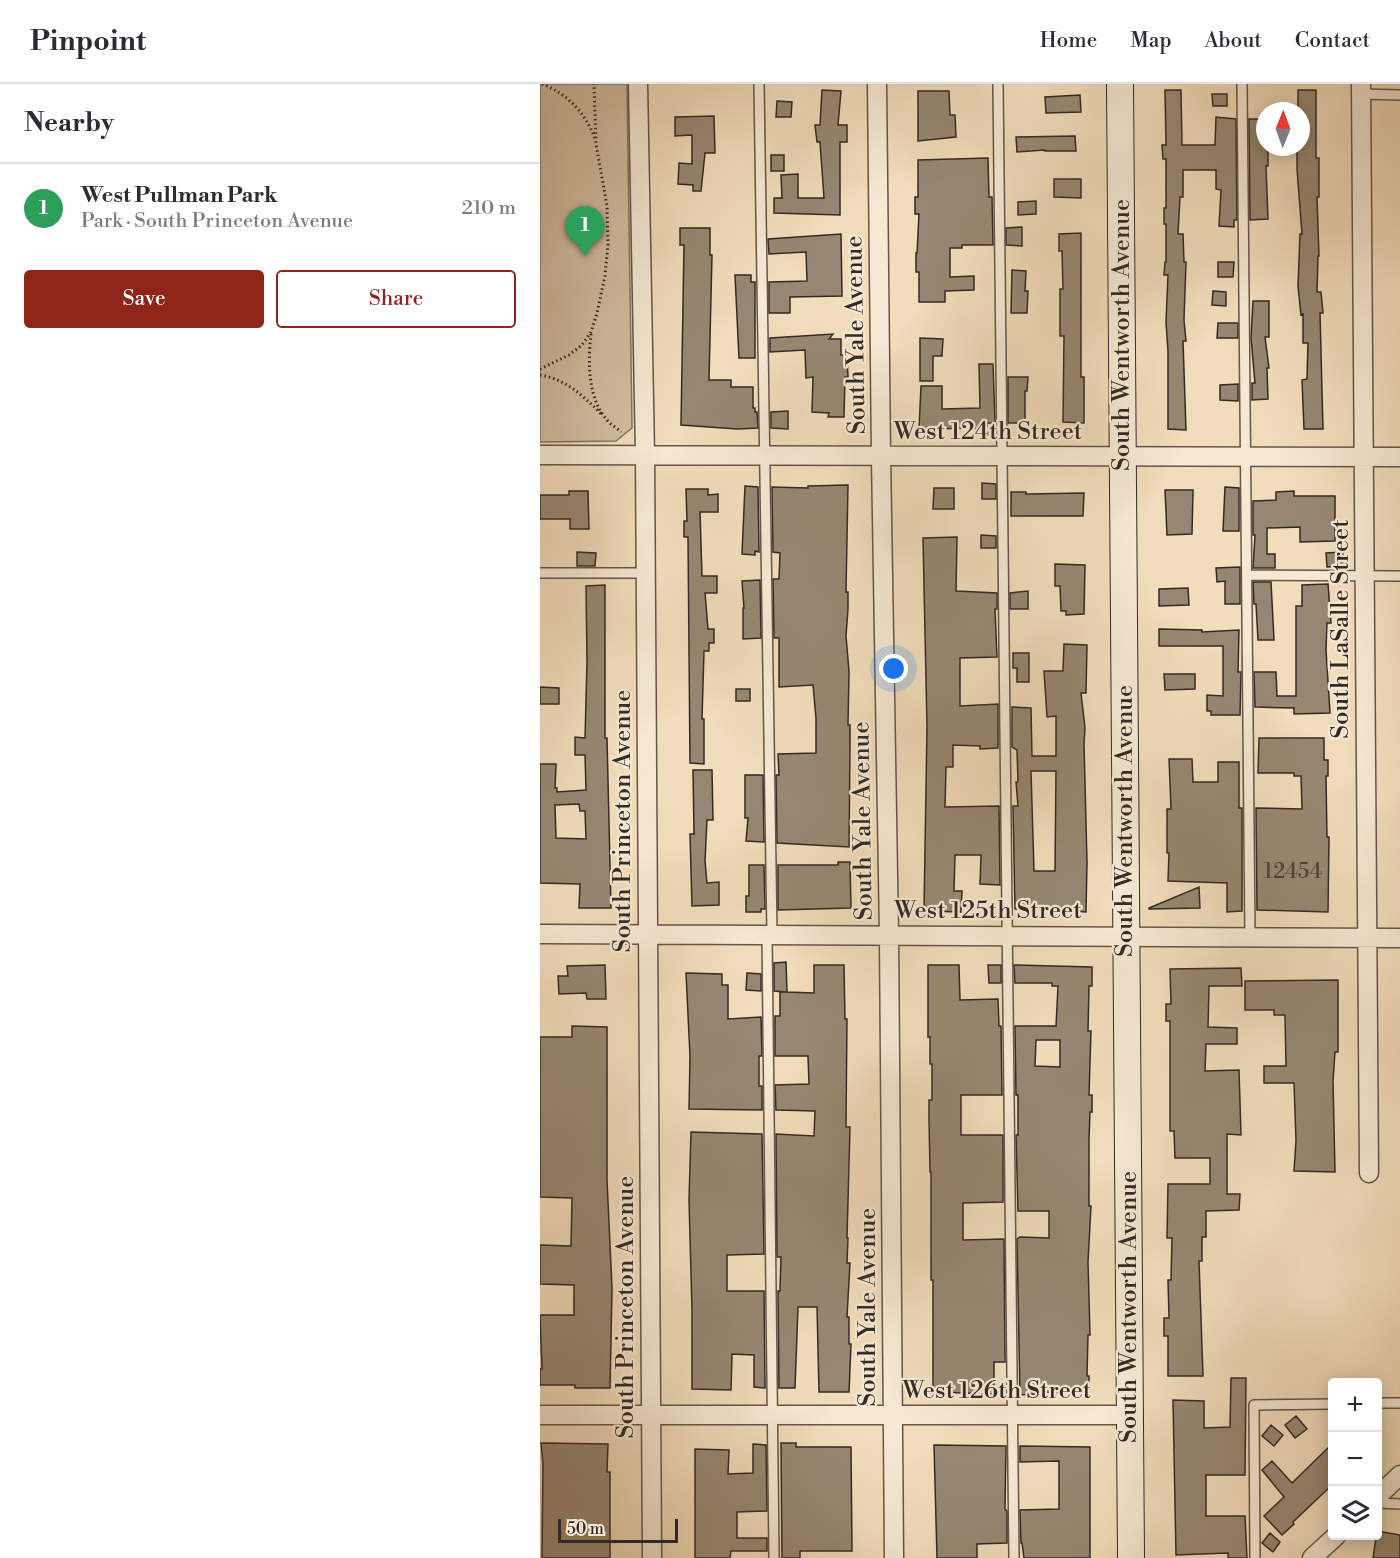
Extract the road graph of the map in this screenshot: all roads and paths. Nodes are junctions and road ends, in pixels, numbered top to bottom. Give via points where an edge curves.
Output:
1 (542, 84) edge
2 (594, 84) edge
3 (638, 84) edge
4 (759, 84) edge
5 (877, 84) edge
6 (998, 84) edge
7 (1120, 84) edge
8 (1242, 84) edge
9 (1361, 89) edge
10 (1400, 94) edge
11 (596, 144) junction
12 (591, 332) junction
13 (540, 369) edge
14 (540, 375) edge
15 (606, 419) junction
16 (621, 432) dead end
17 (540, 455) edge
18 (645, 455) junction
19 (765, 456) junction
20 (881, 456) junction
21 (1002, 456) junction
22 (1122, 457) junction
23 (1246, 457) junction
24 (1364, 457) junction
25 (1400, 457) edge
26 (540, 573) edge
27 (646, 573) junction
28 (1247, 575) junction
29 (1365, 575) junction
30 (1400, 576) edge
31 (540, 934) edge
32 (648, 934) junction
33 (770, 934) junction
34 (889, 935) junction
35 (1007, 935) junction
36 (1126, 935) junction
37 (1250, 936) junction
38 (1368, 938) junction
39 (1400, 938) edge
40 (1369, 1173) dead end
41 (1382, 1403) edge
42 (1400, 1403) edge
43 (1328, 1404) edge
44 (540, 1415) edge
45 (650, 1415) junction
46 (773, 1415) junction
47 (893, 1415) junction
48 (1012, 1415) junction
49 (1130, 1415) junction
50 (1400, 1475) edge
51 (1382, 1491) edge
52 (1382, 1503) edge
53 (1400, 1504) edge
54 (1332, 1540) edge
55 (652, 1558) edge
56 (774, 1558) edge
57 (894, 1558) edge
58 (1014, 1558) edge
59 (1131, 1558) edge
60 (1255, 1558) edge
61 (1312, 1558) edge

1 - 11 path via 567,97 578,109
2 - 11 path
3 - 18 street, South Princeton Avenue
4 - 19 lane
5 - 20 street, South Yale Avenue
6 - 21 lane
7 - 22 street, South Wentworth Avenue
8 - 23 lane
9 - 10 lane
9 - 24 street, South LaSalle Street
11 - 12 path via 607,206 608,244 605,276
12 - 13 path via 582,345
12 - 15 path via 590,377
14 - 15 path via 572,388
15 - 16 path
17 - 18 street, West 124th Street
18 - 19 street, West 124th Street
18 - 27 street, South Princeton Avenue
19 - 20 street, West 124th Street
19 - 33 lane
20 - 21 street, West 124th Street
20 - 34 street, South Yale Avenue
21 - 22 street, West 124th Street
21 - 35 lane
22 - 23 street, West 124th Street
22 - 36 street, South Wentworth Avenue
23 - 24 street, West 124th Street
23 - 28 lane
24 - 25 street, West 124th Street
24 - 29 street, South LaSalle Street
26 - 27 lane
27 - 32 street, South Princeton Avenue
28 - 29 lane
28 - 37 lane
29 - 30 lane
29 - 38 street, South LaSalle Street
31 - 32 street, West 125th Street
32 - 33 street, West 125th Street
32 - 45 street, South Princeton Avenue
33 - 34 street, West 125th Street
33 - 46 lane
34 - 35 street, West 125th Street
34 - 47 street, South Yale Avenue
35 - 36 street, West 125th Street
35 - 48 lane
36 - 37 street, West 125th Street
36 - 49 street, South Wentworth Avenue
37 - 38 street, West 125th Street
38 - 39 street, West 125th Street
38 - 40 street, South LaSalle Street
41 - 42 lane
43 - 60 lane via 1254,1405
44 - 45 street, West 126th Street
45 - 46 street, West 126th Street
45 - 55 street, South Princeton Avenue
46 - 47 street, West 126th Street
46 - 56 lane
47 - 48 street, West 126th Street
47 - 57 street, South Yale Avenue
48 - 49 street, West 126th Street
48 - 58 lane
49 - 59 street, South Wentworth Avenue
50 - 51 street
52 - 53 lane
54 - 61 street

